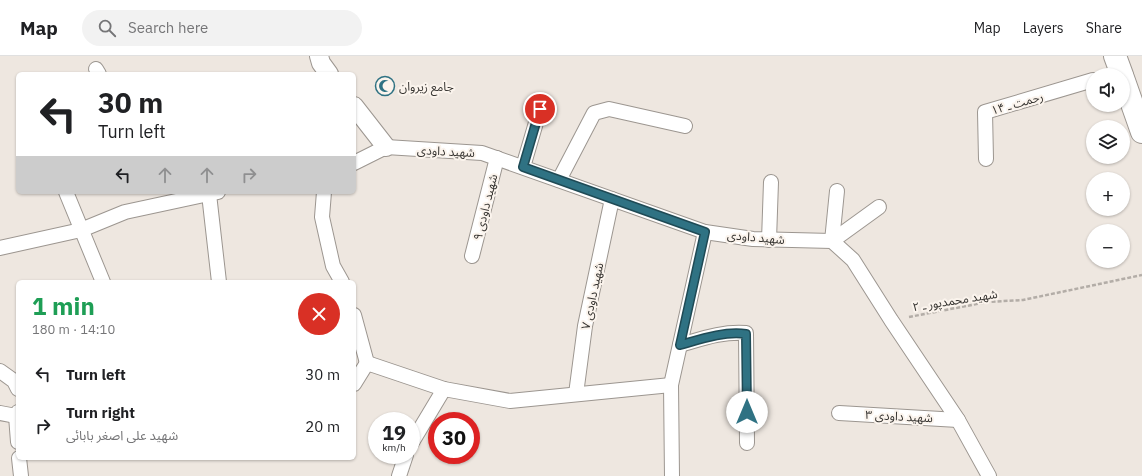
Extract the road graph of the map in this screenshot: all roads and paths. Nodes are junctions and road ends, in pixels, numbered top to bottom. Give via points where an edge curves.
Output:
1 (319, 56) edge
2 (328, 72) edge
3 (1086, 82) edge
4 (1130, 102) edge
5 (356, 109) edge
6 (540, 109) dead end
7 (685, 126) dead end
8 (1142, 132) edge
9 (386, 147) junction
10 (497, 158) junction
11 (986, 159) dead end
12 (356, 162) edge
13 (523, 167) junction
14 (558, 180) junction
15 (771, 182) dead end
16 (837, 190) dead end
17 (67, 194) edge
18 (208, 194) edge
19 (213, 194) edge
20 (324, 194) edge
21 (612, 199) junction
22 (880, 207) dead end
23 (81, 230) junction
24 (705, 232) junction
25 (770, 240) junction
26 (832, 241) junction
27 (0, 248) edge
28 (472, 256) dead end
29 (1142, 275) edge
30 (102, 280) edge
31 (219, 280) edge
32 (341, 280) edge
33 (891, 320) junction
34 (356, 322) edge
35 (680, 345) junction
36 (367, 362) junction
37 (0, 371) edge
38 (356, 381) edge
39 (16, 385) edge
40 (671, 385) junction
41 (444, 389) junction
42 (576, 394) junction
43 (0, 413) edge
44 (838, 413) dead end
45 (16, 414) edge
46 (958, 420) junction
47 (420, 429) edge
48 (747, 444) dead end
49 (19, 460) edge
50 (403, 464) edge
51 (20, 476) edge
52 (399, 476) edge
53 (672, 476) edge
54 (989, 476) edge

1 - 2 street
3 - 11 street, رحمت ـ ۱۴ via 985,112
4 - 8 main road
5 - 9 street
6 - 13 street
7 - 14 street via 609,108 594,113
9 - 10 street, شهید داودی via 482,153
9 - 12 street
10 - 13 street, شهید داودی
10 - 28 street, شهید داودی ۹
13 - 14 street, شهید داودی
14 - 21 street, شهید داودی
15 - 25 street
16 - 26 street
17 - 23 street
18 - 23 street via 125,212
19 - 31 street
20 - 32 street via 322,218 333,266
21 - 24 street, شهید داودی
21 - 42 street, شهید داودی ۷ via 585,326
22 - 26 street
23 - 27 street
23 - 30 street
24 - 25 street, شهید داودی
24 - 35 street
25 - 26 street, شهید داودی
26 - 33 street via 853,260
29 - 33 path, شهید محمدپور ـ ۲ via 1023,300 987,302
33 - 46 street
34 - 36 street
35 - 40 street
35 - 48 street via 734,332 746,334
36 - 38 street
36 - 41 street
37 - 39 street
40 - 42 street
40 - 53 street
41 - 42 street via 510,401
41 - 47 street
43 - 45 street
44 - 46 street, شهید داودی ۳
46 - 54 street
49 - 51 street
50 - 52 street

